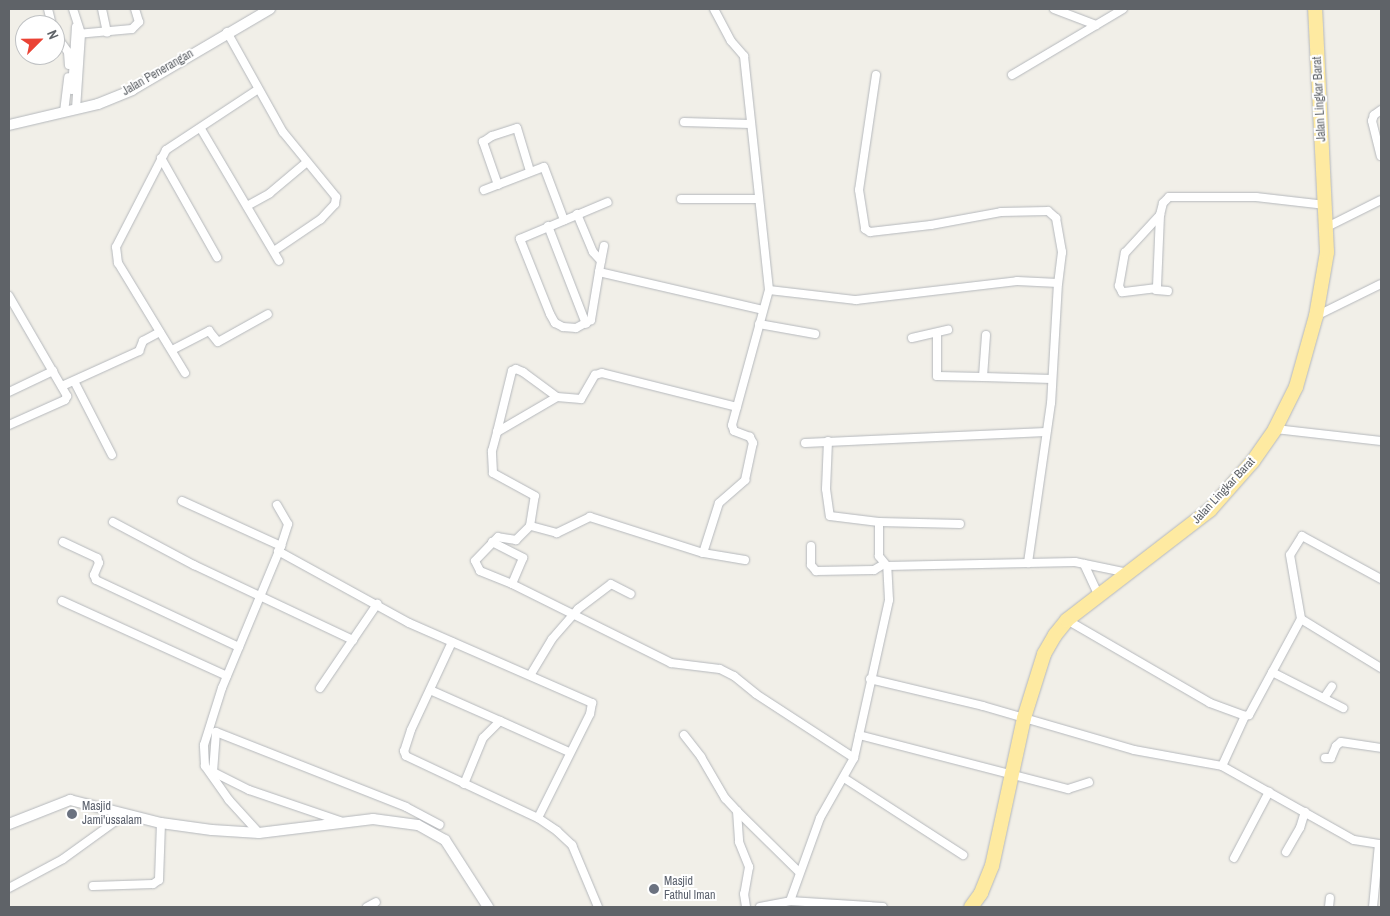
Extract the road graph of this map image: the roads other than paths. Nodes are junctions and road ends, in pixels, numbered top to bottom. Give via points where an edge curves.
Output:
1 (73, 9) edge
2 (102, 9) edge
3 (135, 9) edge
4 (270, 9) edge
5 (714, 9) edge
6 (1054, 9) edge
7 (1121, 9) edge
8 (1315, 9) edge
9 (1096, 25) junction
10 (107, 32) junction
11 (226, 32) junction
12 (78, 34) junction
13 (65, 45) edge
14 (876, 75) dead end
15 (1012, 75) dead end
16 (257, 90) junction
17 (1381, 110) edge
18 (70, 111) junction
19 (684, 122) dead end
20 (750, 124) junction
21 (9, 125) edge
22 (201, 129) junction
23 (1381, 156) edge
24 (160, 158) junction
25 (307, 162) junction
26 (530, 171) junction
27 (498, 185) junction
28 (484, 190) dead end
29 (681, 199) dead end
30 (757, 199) junction
31 (1381, 200) edge
32 (608, 202) dead end
33 (1326, 205) junction
34 (247, 206) junction
35 (577, 214) junction
36 (1160, 215) junction
37 (564, 220) junction
38 (548, 226) junction
39 (1327, 227) junction
40 (604, 246) dead end
41 (274, 251) junction
42 (216, 257) dead end
43 (280, 261) dead end
44 (601, 261) junction
45 (599, 272) junction
46 (1058, 283) junction
47 (1381, 284) edge
48 (769, 290) junction
49 (1156, 290) junction
50 (1168, 291) dead end
51 (9, 296) edge
52 (762, 310) junction
53 (268, 314) dead end
54 (1316, 316) junction
55 (586, 324) junction
56 (759, 324) junction
57 (948, 330) dead end
58 (160, 332) junction
59 (937, 333) junction
60 (815, 334) dead end
61 (986, 335) dead end
62 (912, 338) dead end
63 (172, 350) junction
64 (53, 371) junction
65 (185, 373) dead end
66 (983, 377) junction
67 (1052, 379) junction
68 (74, 381) junction
69 (62, 386) junction
70 (9, 392) edge
71 (557, 397) junction
72 (737, 407) junction
73 (9, 426) edge
74 (1275, 429) junction
75 (497, 432) junction
76 (1046, 432) junction
77 (1381, 441) edge
78 (805, 442) dead end
79 (828, 442) junction
80 (112, 455) dead end
81 (182, 501) dead end
82 (277, 505) dead end
83 (112, 522) dead end
84 (878, 522) junction
85 (960, 524) dead end
86 (530, 526) junction
87 (63, 542) dead end
88 (492, 542) junction
89 (811, 546) dead end
90 (280, 549) junction
91 (703, 552) junction
92 (745, 560) dead end
93 (1028, 562) junction
94 (1084, 564) junction
95 (885, 565) junction
96 (1128, 573) junction
97 (1381, 579) edge
98 (512, 584) junction
99 (631, 594) dead end
100 (1098, 596) junction
101 (260, 597) junction
102 (62, 600) dead end
103 (377, 604) junction
104 (572, 615) junction
105 (1301, 619) junction
106 (1067, 620) junction
107 (353, 640) junction
108 (452, 642) junction
109 (240, 647) junction
110 (1381, 668) edge
111 (1272, 672) junction
112 (531, 674) junction
113 (227, 676) junction
114 (870, 679) junction
115 (1332, 686) dead end
116 (320, 688) dead end
117 (430, 690) junction
118 (1324, 698) junction
119 (1343, 708) dead end
120 (1245, 716) junction
121 (1024, 718) junction
122 (500, 721) junction
123 (684, 735) dead end
124 (859, 736) junction
125 (1381, 748) edge
126 (569, 752) junction
127 (854, 758) junction
128 (1326, 758) dead end
129 (205, 766) junction
130 (1222, 766) junction
131 (213, 772) junction
132 (1010, 775) junction
133 (844, 778) junction
134 (1089, 782) dead end
135 (464, 784) junction
136 (1269, 792) junction
137 (406, 807) junction
138 (737, 811) junction
139 (1305, 812) junction
140 (124, 814) junction
141 (538, 818) junction
142 (340, 821) junction
143 (397, 822) junction
144 (161, 823) junction
145 (9, 824) edge
146 (440, 825) dead end
147 (259, 833) junction
148 (1286, 852) dead end
149 (963, 855) dead end
150 (1234, 858) dead end
151 (800, 872) junction
152 (94, 886) dead end
153 (9, 888) edge
154 (1330, 898) dead end
155 (790, 901) junction
156 (376, 902) dead end
157 (367, 907) edge
158 (488, 907) edge
159 (598, 907) edge
160 (746, 907) edge
161 (760, 907) edge
162 (883, 907) edge
163 (971, 907) edge
164 (1329, 907) edge
165 (1373, 907) edge

1 - 12 street
2 - 10 street
3 - 10 street via 138,26
4 - 11 street, Jalan Penerangan
5 - 20 street via 744,56
6 - 9 street
7 - 9 street
8 - 33 highway, Jalan Lingkar Barat
9 - 15 street
10 - 12 street
11 - 16 street
11 - 18 street, Jalan Penerangan via 132,90
12 - 18 street
13 - 18 street via 70,59
14 - 46 street via 858,190 864,228 870,232 1001,212 1048,211 1056,218 1062,252
16 - 22 street
16 - 25 street
17 - 23 street via 1372,121
18 - 21 street, Jalan Penerangan
19 - 20 street
20 - 30 street
22 - 24 street via 175,143
22 - 34 street
24 - 42 street
24 - 58 street via 116,253 118,263
25 - 34 street via 270,193
25 - 41 street via 328,184 337,200 321,219
26 - 27 street
26 - 27 street via 516,125 483,142
26 - 37 street via 547,169
27 - 28 street
29 - 30 street
30 - 48 street
31 - 39 street
32 - 35 street
33 - 36 street via 1256,197 1173,195 1165,200
33 - 39 highway, Jalan Lingkar Barat
34 - 41 street
35 - 37 street
35 - 44 street via 593,252
36 - 49 street
36 - 49 street via 1125,253 1120,286 1122,292
37 - 38 street
38 - 55 street
38 - 55 street via 520,238 525,255 555,323 568,329
39 - 54 highway, Jalan Lingkar Barat via 1325,273
40 - 44 street
41 - 43 street
44 - 45 street
45 - 52 street
45 - 55 street via 595,314
46 - 48 street via 1016,281 856,300
46 - 67 street
47 - 54 street
48 - 52 street
49 - 50 street
51 - 64 street
52 - 56 street
53 - 63 street via 218,342 209,331
54 - 74 highway, Jalan Lingkar Barat via 1296,387
56 - 60 street
56 - 72 street
57 - 59 street
58 - 63 street
58 - 68 street via 143,341 139,351
59 - 62 street
59 - 66 street via 937,376
61 - 66 street
63 - 65 street
64 - 69 street
64 - 70 street
66 - 67 street
67 - 76 street
68 - 69 street
68 - 80 street
69 - 73 street via 66,399
71 - 72 street via 581,399 595,375 602,373
71 - 75 street
71 - 75 street via 523,372 512,371
72 - 91 street via 732,428 753,442 747,471 737,489 719,503
74 - 77 street
74 - 96 highway, Jalan Lingkar Barat via 1253,461 1203,517
75 - 86 street via 491,468 495,476 535,496
76 - 79 street
76 - 93 street
78 - 79 street
79 - 84 street via 826,490 830,516
81 - 90 street
82 - 90 street via 288,524
83 - 101 street
84 - 85 street
84 - 95 street via 879,556
86 - 88 street via 528,532 516,540 498,537
86 - 91 street via 557,533 590,517
87 - 109 street via 97,558 96,580
88 - 98 street via 523,558
88 - 98 street via 477,557 476,568
89 - 95 street via 811,565 816,571 874,570
90 - 101 street
90 - 103 street
91 - 92 street
93 - 94 street
93 - 95 street
94 - 96 street
94 - 100 street
95 - 114 street via 890,600
96 - 100 highway, Jalan Lingkar Barat
97 - 105 street via 1301,537 1289,561
98 - 104 street
99 - 104 street via 611,584
100 - 106 highway, Jalan Lingkar Barat
101 - 107 street
101 - 109 street
102 - 113 street
103 - 107 street
103 - 108 street
104 - 112 street via 552,639
104 - 127 street via 670,663 720,669 734,676
105 - 110 street
105 - 111 street
106 - 120 street via 1210,704
106 - 121 highway, Jalan Lingkar Barat via 1044,654
107 - 116 street
108 - 112 street
108 - 117 street
109 - 113 street
111 - 118 street
111 - 120 street via 1249,715
112 - 126 street via 592,703 590,714
113 - 129 street via 204,745
114 - 121 street
114 - 124 street
115 - 118 street
117 - 122 street
117 - 135 street via 404,751 410,758
118 - 119 street
120 - 130 street
121 - 130 street via 1134,750
121 - 132 highway, Jalan Lingkar Barat
122 - 126 street
122 - 135 street via 483,738
123 - 138 street
124 - 127 street
124 - 132 street
125 - 128 street via 1341,742 1336,745 1331,758
126 - 141 street
127 - 133 street
129 - 131 street
129 - 147 street via 229,800
130 - 136 street
131 - 137 street via 216,732
131 - 142 street via 249,790
132 - 134 street via 1070,789
132 - 163 highway, Jalan Lingkar Barat via 992,866 981,893
133 - 149 street
133 - 151 street via 820,818
135 - 141 street
136 - 139 street
136 - 150 street
137 - 143 street
137 - 146 street
138 - 151 street
138 - 160 street via 739,842 748,867 744,894
139 - 148 street
139 - 165 street via 1354,840 1379,844
140 - 144 street
140 - 145 street via 70,800
140 - 153 street via 64,859
141 - 159 street via 572,845
142 - 143 street
142 - 147 street
143 - 158 street via 418,825 446,840
144 - 147 street
144 - 152 street via 159,880 152,884
151 - 155 street
154 - 164 street
155 - 161 street
155 - 162 street
156 - 157 street

